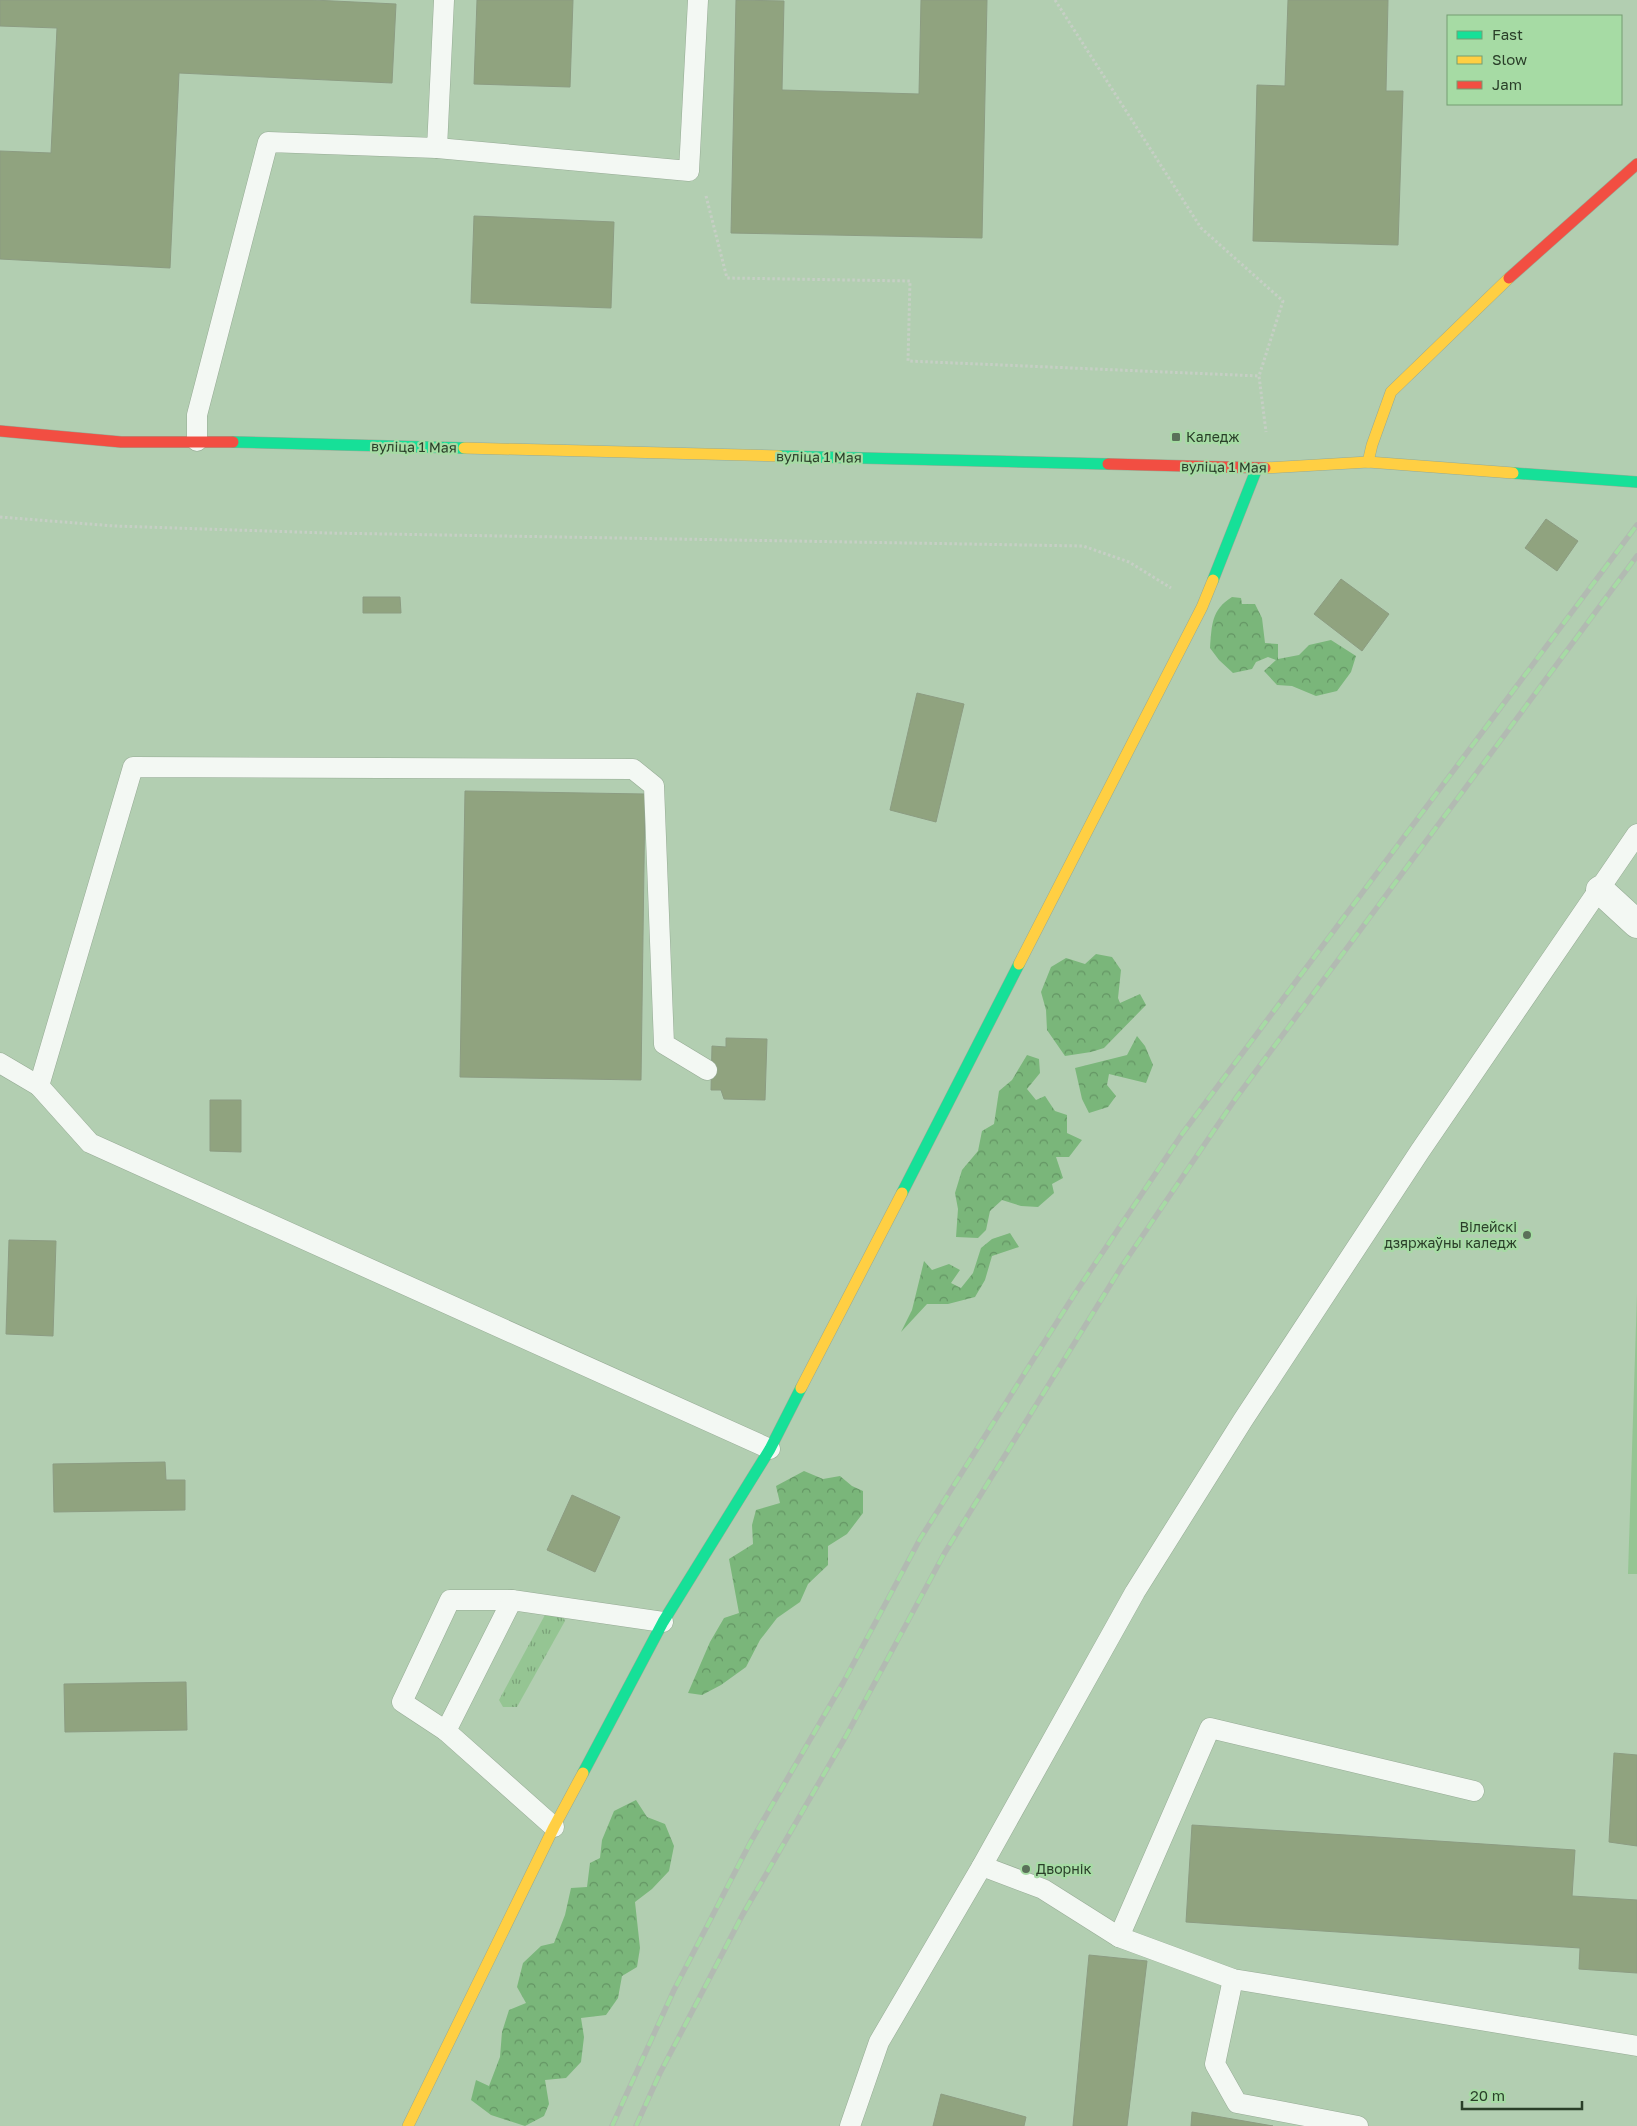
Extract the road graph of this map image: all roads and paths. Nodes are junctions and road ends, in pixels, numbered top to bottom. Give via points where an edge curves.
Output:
1 (444, 0) edge
2 (698, 0) edge
3 (1055, 0) edge
4 (437, 148) junction
5 (1637, 164) edge
6 (689, 171) junction
7 (1259, 376) junction
8 (0, 431) edge
9 (1267, 440) dead end
10 (196, 442) junction
11 (1368, 462) junction
12 (1257, 468) junction
13 (1637, 482) edge
14 (0, 517) edge
15 (1202, 607) junction
16 (1637, 834) edge
17 (1600, 890) junction
18 (1637, 924) edge
19 (0, 1063) edge
20 (707, 1070) dead end
21 (39, 1086) junction
22 (770, 1449) junction
23 (512, 1600) junction
24 (663, 1622) junction
25 (446, 1731) junction
26 (1474, 1791) dead end
27 (554, 1827) junction
28 (982, 1866) junction
29 (1119, 1937) junction
30 (1233, 1980) junction
31 (1637, 2046) edge
32 (408, 2126) edge
33 (850, 2126) edge
34 (1358, 2126) edge

1 - 4 lane
2 - 6 lane
3 - 7 path via 1201,228 1284,301
4 - 6 lane
4 - 10 lane via 268,142 197,415
5 - 11 street via 1510,277 1392,392
6 - 7 path via 705,194 727,278 910,281 908,361
7 - 9 path
8 - 10 street, вуліца 1 Мая via 121,442
10 - 12 street, вуліца 1 Мая
11 - 12 street, вуліца 1 Мая
11 - 13 street, вуліца 1 Мая
12 - 15 street
14 - 15 path via 114,526 327,533 1082,546 1129,562
15 - 22 street
16 - 17 lane
17 - 18 street
17 - 28 lane via 1420,1150 1243,1420 1135,1592
19 - 21 lane
20 - 21 lane via 664,1044 654,786 633,769 133,767
21 - 22 lane via 90,1143
22 - 24 street
23 - 24 lane
23 - 25 lane
23 - 25 lane via 450,1600 402,1702
24 - 27 street
25 - 27 lane
26 - 29 lane via 1210,1728
27 - 32 street
28 - 29 lane via 1043,1889
28 - 33 lane via 880,2042
29 - 30 lane
30 - 31 lane
30 - 34 lane via 1215,2064 1237,2103

